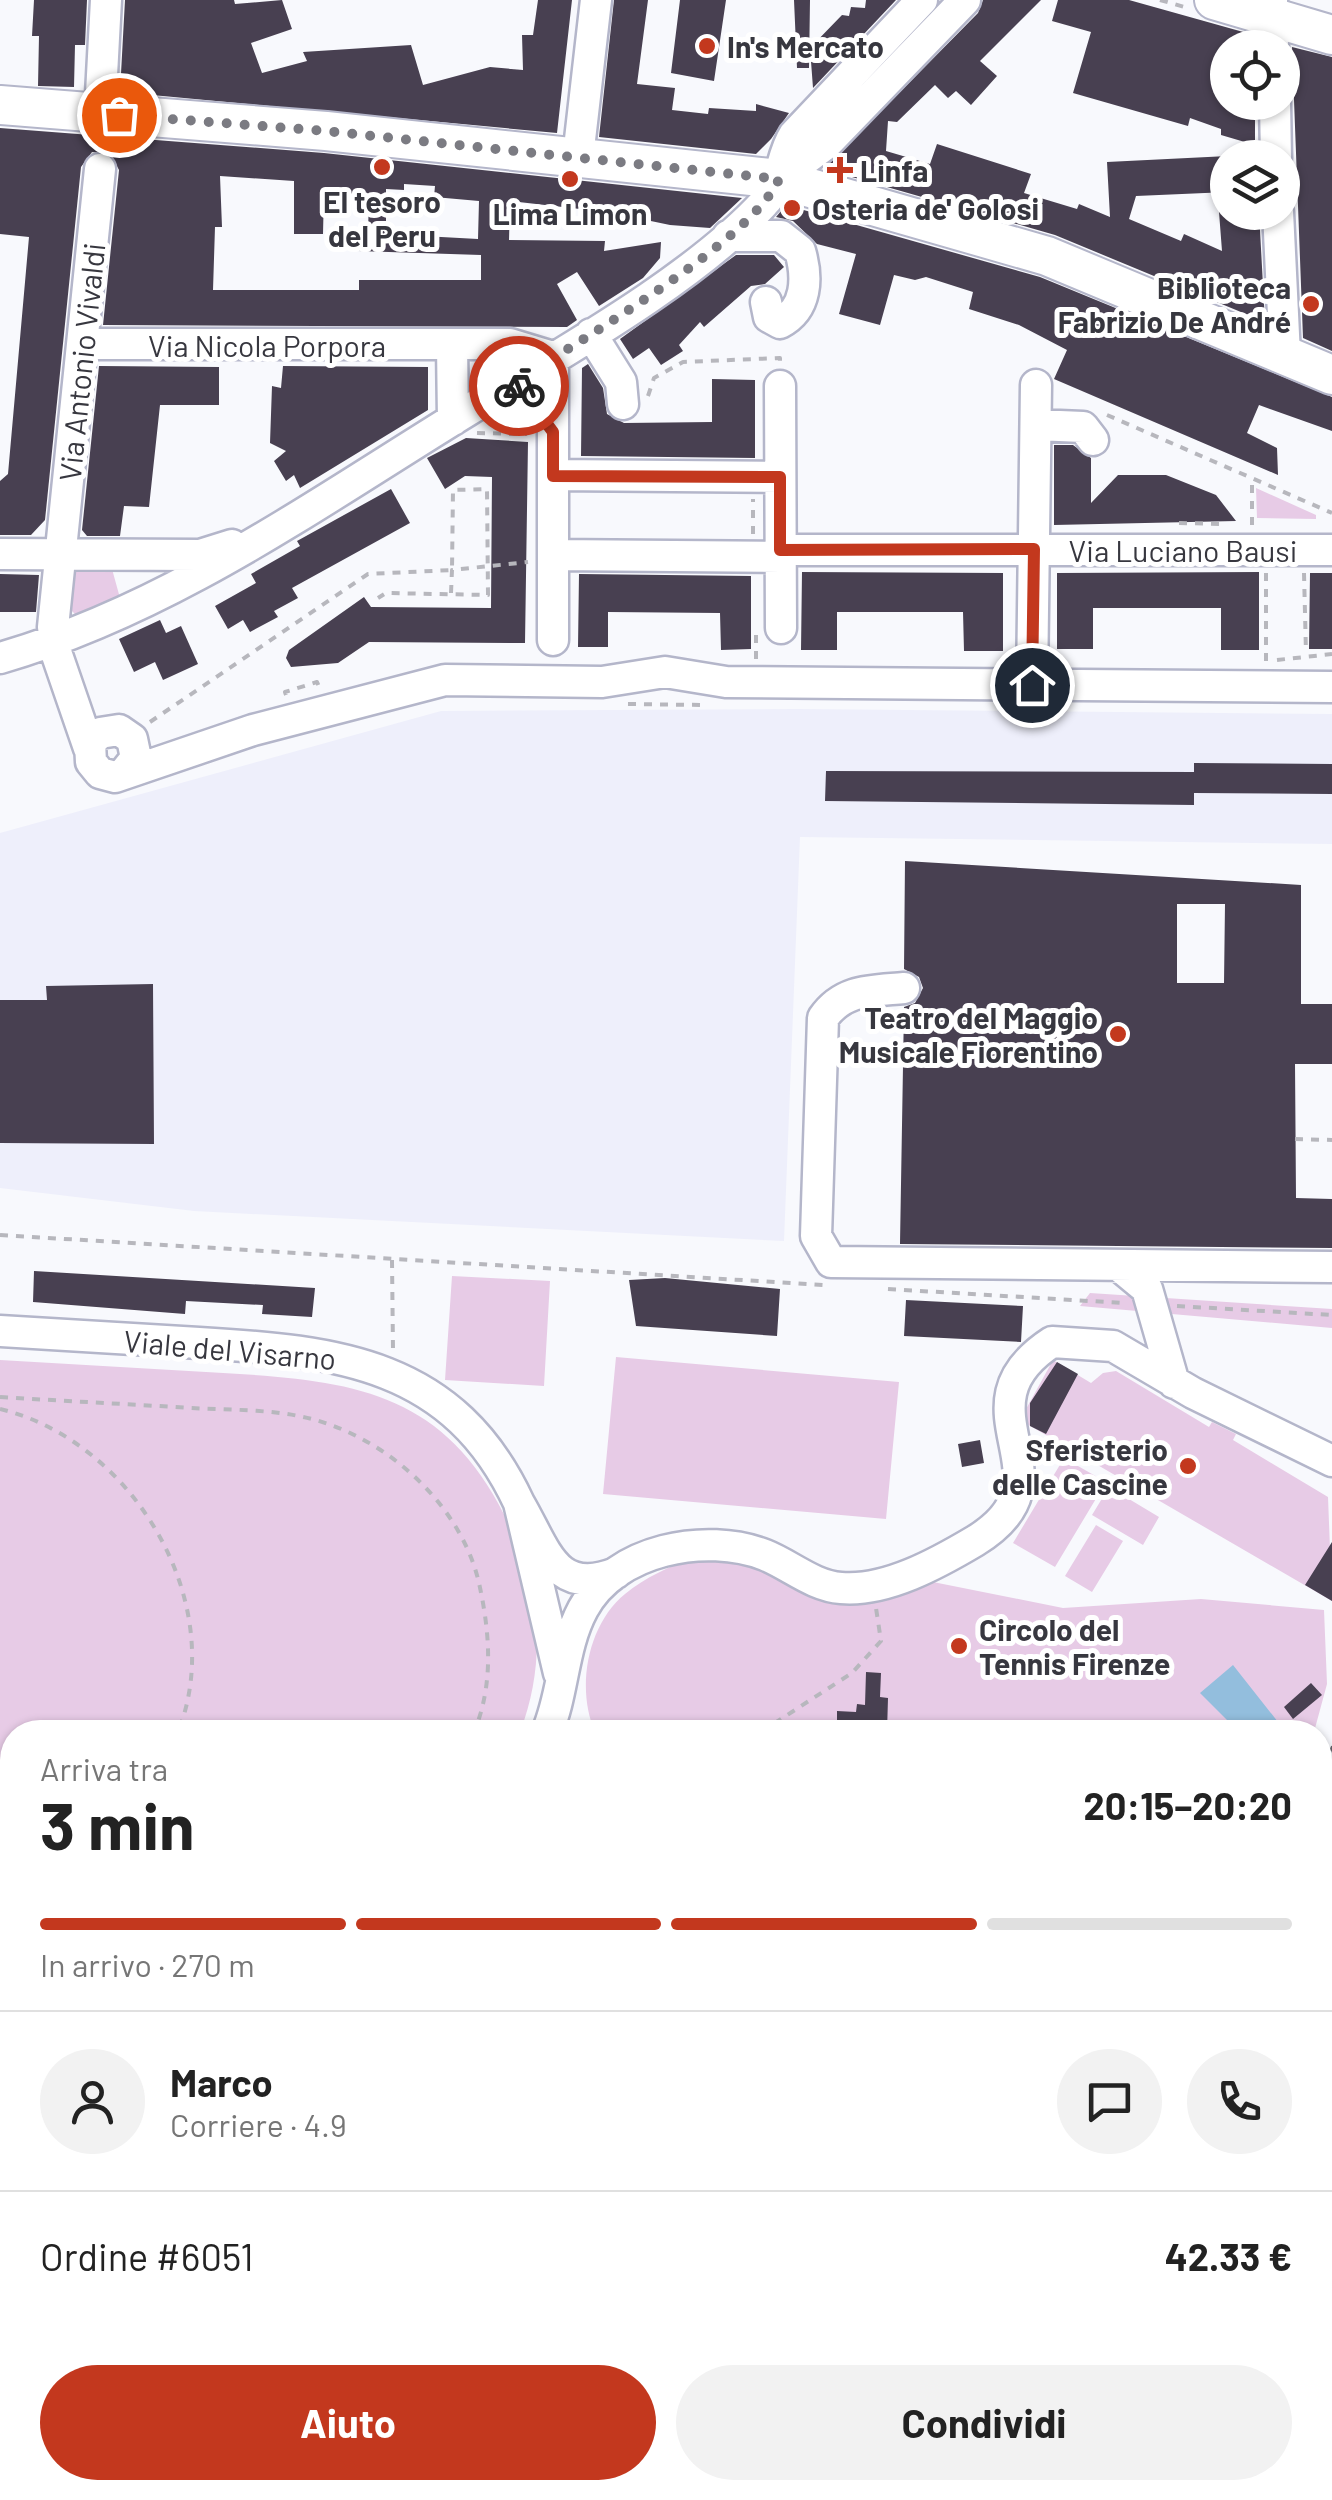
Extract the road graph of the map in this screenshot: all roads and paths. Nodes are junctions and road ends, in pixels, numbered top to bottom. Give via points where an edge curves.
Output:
1 (106, 0) edge
2 (596, 0) edge
3 (922, 0) edge
4 (965, 0) edge
5 (1214, 0) edge
6 (1272, 22) edge
7 (1332, 35) edge
8 (0, 106) edge
9 (100, 114) junction
10 (578, 156) junction
11 (100, 169) dead end
12 (779, 179) junction
13 (1279, 230) edge
14 (728, 236) junction
15 (766, 302) dead end
16 (591, 334) junction
17 (82, 344) junction
18 (452, 345) junction
19 (1285, 355) junction
20 (553, 357) junction
21 (1332, 375) edge
22 (516, 382) junction
23 (1036, 385) dead end
24 (780, 386) joint
25 (631, 404) joint
26 (1036, 426) junction
27 (459, 427) junction
28 (1099, 427) joint
29 (544, 434) junction
30 (553, 476) junction
31 (1252, 479) junction
32 (767, 482) junction
33 (1332, 513) edge
34 (1166, 524) dead end
35 (276, 526) junction
36 (1223, 530) dead end
37 (1252, 530) dead end
38 (1034, 549) junction
39 (1332, 550) edge
40 (771, 551) junction
41 (0, 554) edge
42 (60, 554) junction
43 (110, 554) junction
44 (538, 560) junction
45 (488, 566) junction
46 (1304, 568) dead end
47 (452, 570) junction
48 (1268, 576) dead end
49 (451, 594) junction
50 (378, 598) dead end
51 (118, 616) junction
52 (780, 628) dead end
53 (554, 640) dead end
54 (54, 642) junction
55 (1306, 654) dead end
56 (0, 658) edge
57 (1266, 663) dead end
58 (1032, 685) junction
59 (1332, 687) edge
60 (627, 704) dead end
61 (704, 705) dead end
62 (253, 730) junction
63 (114, 738) junction
64 (124, 774) junction
65 (904, 988) dead end
66 (1295, 1139) dead end
67 (1332, 1140) edge
68 (0, 1235) edge
69 (392, 1260) junction
70 (1118, 1265) junction
71 (1332, 1267) edge
72 (830, 1286) dead end
73 (886, 1289) dead end
74 (1153, 1304) junction
75 (1332, 1315) edge
76 (0, 1332) edge
77 (393, 1373) junction
78 (1174, 1382) junction
79 (0, 1397) edge
80 (0, 1409) edge
81 (1332, 1461) edge
82 (519, 1503) junction
83 (623, 1570) junction
84 (874, 1586) junction
85 (562, 1694) junction
86 (180, 1720) edge
87 (477, 1720) edge
88 (552, 1720) edge
89 (568, 1720) edge
90 (780, 1720) edge

1 - 9 street
2 - 10 street
3 - 12 street via 794,136
4 - 12 street via 826,144
5 - 6 main road
6 - 7 main road
8 - 9 main road
9 - 10 main road
10 - 12 main road
11 - 17 street, Via Antonio Vivaldi
12 - 14 street via 766,202
12 - 19 main road via 1047,256
13 - 19 street
14 - 15 street via 780,236 800,252 804,297 792,317 780,323
14 - 16 street
16 - 20 street
16 - 25 street
17 - 18 street, Via Nicola Porpora
17 - 42 street, Via Antonio Vivaldi
18 - 20 street, Via Nicola Porpora via 510,344
18 - 27 street
19 - 21 main road
20 - 22 street
20 - 29 street
22 - 27 street
22 - 29 street
23 - 26 street, Via Luciano Bausi
24 - 25 path via 780,358 698,359 654,378 650,394
24 - 32 street
26 - 28 street
26 - 38 street, Via Luciano Bausi
27 - 29 path
27 - 35 street
28 - 31 path
29 - 30 street
30 - 32 street
30 - 44 street
31 - 33 path
31 - 37 path
32 - 40 street
32 - 40 path
34 - 36 path via 1223,522
35 - 43 street via 206,554
35 - 51 street via 210,570
38 - 39 street, Via Luciano Bausi
38 - 40 street, Via Luciano Bausi
38 - 58 street, Via Luciano Bausi
40 - 44 street, Via Luciano Bausi
40 - 52 street
41 - 42 street
42 - 43 street
42 - 54 street, Via Antonio Vivaldi
43 - 51 street via 127,588
44 - 45 path
44 - 53 street
45 - 47 path
45 - 47 path via 487,489 453,490
45 - 49 path via 488,595
46 - 55 path
47 - 49 path
47 - 63 path via 368,574
48 - 57 path
49 - 50 path
51 - 54 street
54 - 56 street
54 - 63 street via 74,704
58 - 59 street
58 - 62 street via 726,682 665,672 602,682 445,680
60 - 61 path
62 - 63 street via 186,741
62 - 64 street
63 - 64 street via 136,758
63 - 64 street via 90,762 100,773
65 - 70 street via 857,992 823,1018 816,1223 823,1256 838,1265
66 - 67 path
68 - 69 path
69 - 72 path
69 - 77 path
70 - 71 street
70 - 74 street
73 - 74 path
74 - 75 path
74 - 78 street
76 - 77 street, Viale del Visarno via 258,1346 340,1356
77 - 82 street, Viale del Visarno via 442,1402 472,1430 502,1466
78 - 81 street
78 - 84 street, Viale del Visarno via 1113,1346 1062,1340 1043,1348 1009,1400 1020,1466 1009,1516 974,1542
79 - 87 path via 312,1419 399,1463 440,1505 476,1570 489,1669
80 - 86 path via 72,1439 113,1472 150,1518 187,1618 190,1672
82 - 83 street, Viale del Visarno via 552,1560 571,1578 588,1582
82 - 85 street, Viale del Visarno
83 - 84 street, Viale del Visarno via 670,1549 714,1544 767,1556 824,1585
83 - 85 street, Viale del Visarno via 582,1610
84 - 90 path via 881,1641 852,1673
85 - 88 street, Viale del Visarno
85 - 89 street, Viale del Visarno

